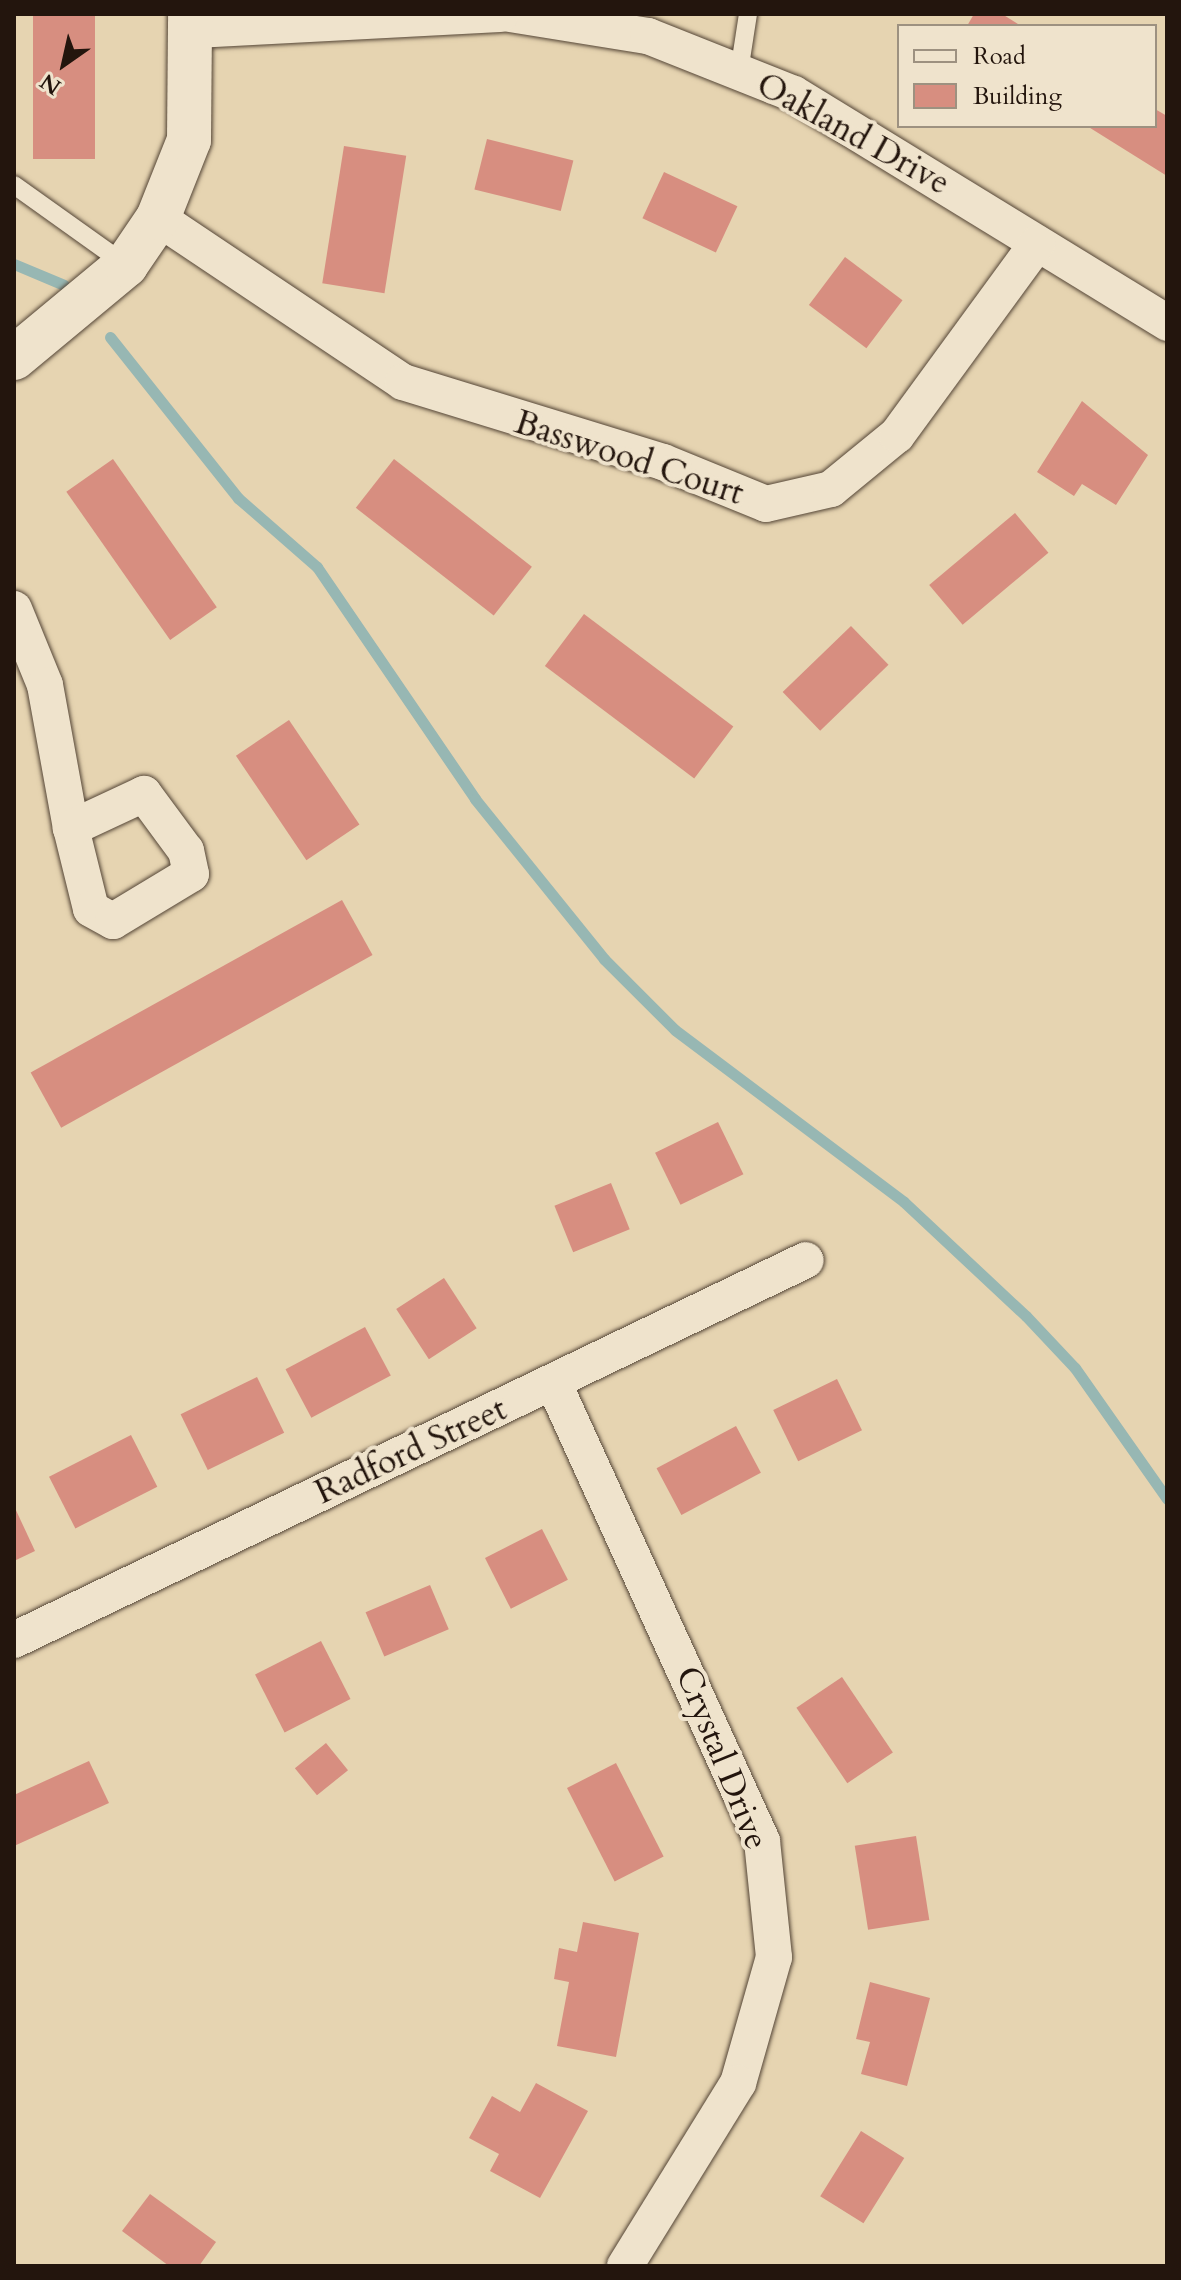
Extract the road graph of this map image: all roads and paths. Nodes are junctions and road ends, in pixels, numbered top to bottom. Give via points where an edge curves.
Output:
1 (501, 14) edge
2 (510, 14) edge
3 (748, 14) edge
4 (192, 22) edge
5 (739, 72) junction
6 (14, 185) edge
7 (144, 238) junction
8 (1037, 244) junction
9 (1167, 323) edge
10 (14, 358) edge
11 (14, 609) edge
12 (71, 828) dead end
13 (806, 1260) dead end
14 (554, 1384) junction
15 (14, 1640) edge
16 (625, 2266) edge

1 - 4 street
2 - 5 street, Oakland Drive via 648,36
3 - 5 lane
4 - 7 street via 189,140
5 - 8 street, Oakland Drive via 895,152
6 - 7 lane
7 - 8 street, Basswood Court via 403,382 663,462 766,504 831,489 897,435
7 - 10 street
8 - 9 street, Oakland Drive
11 - 12 street via 45,685
13 - 14 street, Radford Street
14 - 15 street, Radford Street
14 - 16 street, Crystal Drive via 762,1841 774,1957 738,2083

